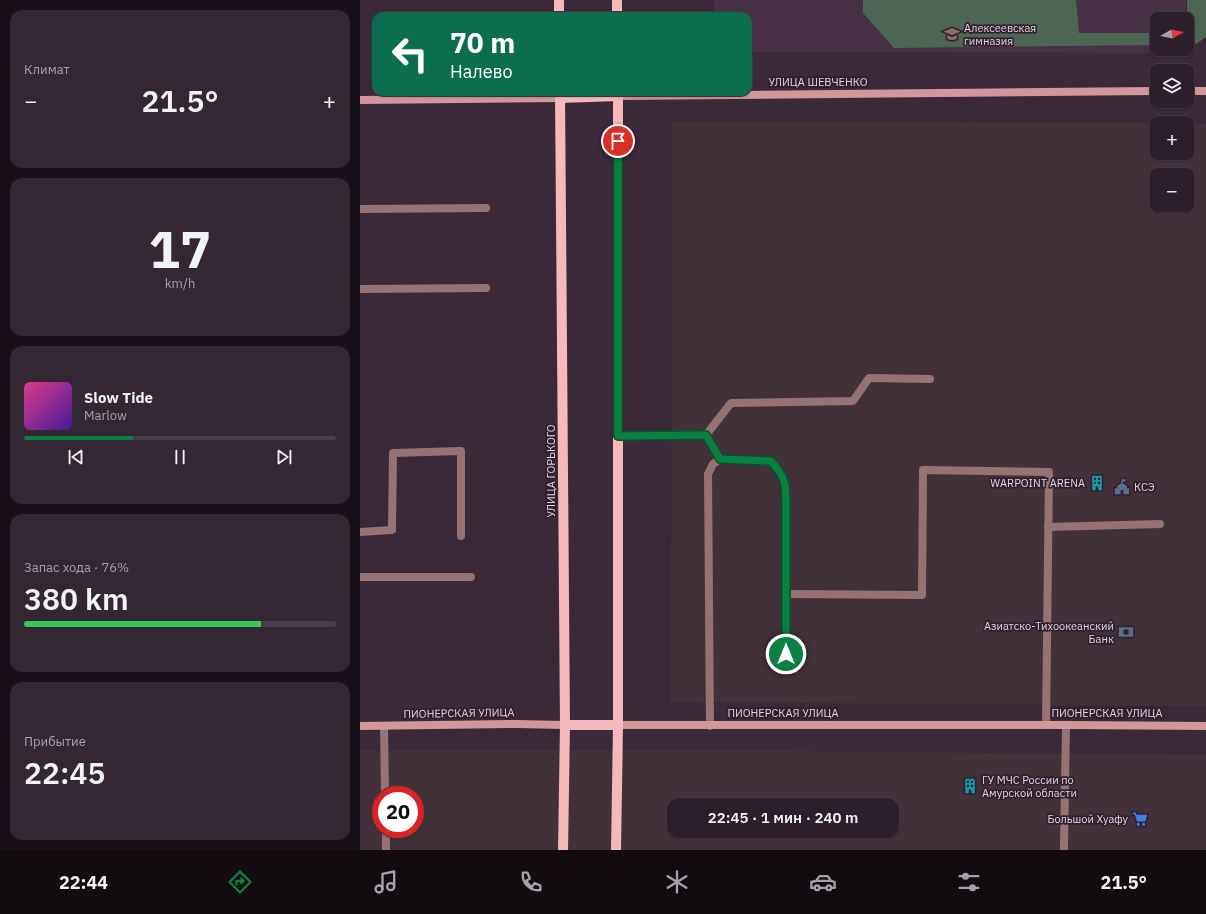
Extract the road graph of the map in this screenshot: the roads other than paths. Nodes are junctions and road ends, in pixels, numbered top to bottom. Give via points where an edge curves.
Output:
1 (559, 0) edge
2 (617, 0) edge
3 (560, 12) edge
4 (617, 12) edge
5 (1150, 91) edge
6 (1194, 91) edge
7 (1206, 91) edge
8 (752, 93) edge
9 (520, 96) edge
10 (560, 96) edge
11 (618, 96) edge
12 (360, 100) edge
13 (486, 208) dead end
14 (360, 209) edge
15 (486, 288) dead end
16 (360, 289) edge
17 (930, 379) dead end
18 (706, 435) junction
19 (618, 436) junction
20 (720, 459) junction
21 (1160, 524) dead end
22 (1048, 527) junction
23 (360, 532) edge
24 (461, 536) dead end
25 (471, 576) dead end
26 (360, 577) edge
27 (786, 594) junction
28 (786, 654) dead end
29 (618, 725) junction
30 (1046, 725) junction
31 (1066, 725) junction
32 (360, 726) edge
33 (384, 726) junction
34 (564, 726) junction
35 (710, 726) junction
36 (1206, 726) edge
37 (385, 786) edge
38 (386, 838) edge
39 (1064, 848) dead end
40 (386, 850) edge
41 (563, 850) edge
42 (616, 850) edge

1 - 3 main road
2 - 4 main road
5 - 8 street, УЛИЦА ШЕВЧЕНКО
6 - 7 street
9 - 12 street, УЛИЦА ШЕВЧЕНКО
10 - 34 main road, УЛИЦА ГОРЬКОГО
11 - 19 main road
13 - 14 lane
15 - 16 lane
17 - 18 lane via 869,378 854,401 731,403
18 - 19 lane
18 - 20 lane
19 - 29 main road
20 - 27 lane via 771,461 786,484
20 - 35 lane via 713,464 708,474
21 - 22 lane
22 - 27 lane via 1049,472 923,470 922,595
22 - 30 lane
23 - 24 lane via 392,530 393,453 461,451
25 - 26 lane
27 - 28 lane
29 - 34 main road, ПИОНЕРСКАЯ УЛИЦА
29 - 35 street, ПИОНЕРСКАЯ УЛИЦА
29 - 42 main road
30 - 31 street, ПИОНЕРСКАЯ УЛИЦА
30 - 35 street, ПИОНЕРСКАЯ УЛИЦА
31 - 36 street, ПИОНЕРСКАЯ УЛИЦА
31 - 39 lane
32 - 33 street, ПИОНЕРСКАЯ УЛИЦА
33 - 34 street, ПИОНЕРСКАЯ УЛИЦА
33 - 37 lane
34 - 41 main road, УЛИЦА ГОРЬКОГО
38 - 40 lane

